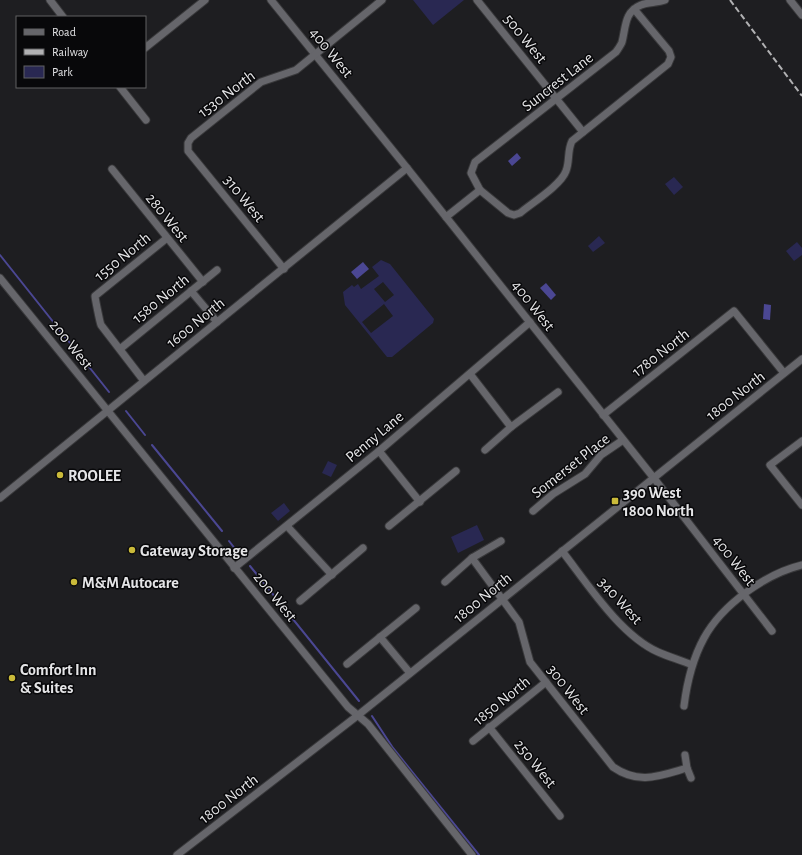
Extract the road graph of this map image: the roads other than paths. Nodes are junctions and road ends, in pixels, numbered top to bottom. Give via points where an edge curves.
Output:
1 (50, 0) edge
2 (205, 0) edge
3 (271, 0) edge
4 (382, 0) edge
5 (477, 0) edge
6 (665, 0) edge
7 (790, 0) edge
8 (634, 9) junction
9 (802, 15) edge
10 (62, 16) edge
11 (146, 47) edge
12 (315, 54) junction
13 (121, 88) edge
14 (556, 98) junction
15 (146, 120) dead end
16 (583, 132) junction
17 (188, 143) joint
18 (407, 168) junction
19 (112, 169) dead end
20 (480, 190) junction
21 (446, 217) junction
22 (167, 238) junction
23 (284, 269) junction
24 (218, 270) dead end
25 (0, 278) edge
26 (203, 282) junction
27 (191, 291) junction
28 (217, 322) junction
29 (530, 322) junction
30 (120, 349) junction
31 (802, 359) edge
32 (784, 373) junction
33 (470, 374) junction
34 (144, 381) junction
35 (558, 392) dead end
36 (109, 411) junction
37 (604, 415) junction
38 (511, 427) junction
39 (623, 440) junction
40 (802, 441) edge
41 (485, 450) dead end
42 (379, 451) junction
43 (456, 471) dead end
44 (653, 477) junction
45 (0, 498) edge
46 (420, 502) junction
47 (802, 505) edge
48 (533, 511) dead end
49 (287, 526) junction
50 (389, 526) dead end
51 (501, 542) dead end
52 (364, 548) dead end
53 (562, 551) junction
54 (472, 558) junction
55 (802, 565) edge
56 (234, 568) junction
57 (332, 575) junction
58 (445, 582) dead end
59 (744, 595) junction
60 (502, 599) junction
61 (300, 601) dead end
62 (416, 608) dead end
63 (772, 631) dead end
64 (380, 637) junction
65 (347, 664) dead end
66 (692, 665) junction
67 (410, 673) junction
68 (546, 682) junction
69 (684, 706) dead end
70 (357, 716) junction
71 (489, 727) junction
72 (473, 740) dead end
73 (685, 755) dead end
74 (687, 768) junction
75 (691, 778) dead end
76 (560, 816) dead end
77 (177, 855) edge
78 (472, 855) edge

1 - 10 street
2 - 11 street
3 - 12 street, 400 West
4 - 12 street, 1530 North
5 - 14 street, 500 West
6 - 8 street
7 - 9 street
8 - 14 street, Suncrest Lane via 628,16 622,43 616,52
8 - 16 street via 669,51 671,57 668,64
12 - 17 street, 1530 North via 296,70 261,82
12 - 18 street, 400 West
13 - 15 street
14 - 16 street, 500 West
14 - 20 street, Suncrest Lane via 475,162 471,173
16 - 20 street via 568,148 569,166 565,174 520,213 508,213
17 - 23 street, 310 West via 188,151
18 - 21 street, 400 West
18 - 23 street, 1600 North
19 - 22 street, 280 West
20 - 21 street
21 - 29 street, 400 West
22 - 26 street, 280 West
22 - 30 street, 1550 North via 95,296 99,322
23 - 28 street, 1600 North
24 - 26 street, 1580 North
25 - 36 street, 200 West
26 - 27 street, 1580 North
27 - 28 street
27 - 30 street, 1580 North
28 - 34 street, 1600 North
29 - 33 street, Penny Lane
29 - 37 street, 400 West
30 - 34 street
31 - 32 street, 1800 North
32 - 37 street, 1780 North via 734,311
32 - 44 street, 1800 North
33 - 38 street
33 - 42 street, Penny Lane
34 - 36 street, 1600 North
35 - 38 street
36 - 45 street, 1600 North
36 - 56 street, 200 West
37 - 39 street, 400 West
38 - 41 street
39 - 44 street, 400 West
39 - 48 street, Somerset Place via 601,455 585,474 553,494
40 - 47 street via 770,466
42 - 46 street
42 - 49 street, Penny Lane
43 - 46 street
44 - 53 street, 1800 North
44 - 59 street, 400 West
46 - 50 street
49 - 56 street, Penny Lane
49 - 57 street
51 - 54 street
52 - 57 street
53 - 60 street, 1800 North
53 - 66 street, 340 West via 613,616 631,634 656,652
54 - 58 street
54 - 60 street, 300 West
55 - 59 street via 764,580
56 - 70 street, 200 West
57 - 61 street
59 - 63 street, 400 West
59 - 66 street via 717,620 704,638
60 - 67 street, 1800 North
60 - 68 street, 300 West via 519,622 530,662
62 - 64 street
64 - 65 street
64 - 67 street
66 - 69 street
67 - 70 street, 1800 North
68 - 71 street, 1850 North
68 - 74 street, 300 West via 613,767 625,775 638,778 654,777
70 - 77 street, 1800 North
70 - 78 street, 200 West via 368,724
71 - 72 street, 1850 North
71 - 76 street, 250 West
73 - 74 street
74 - 75 street

